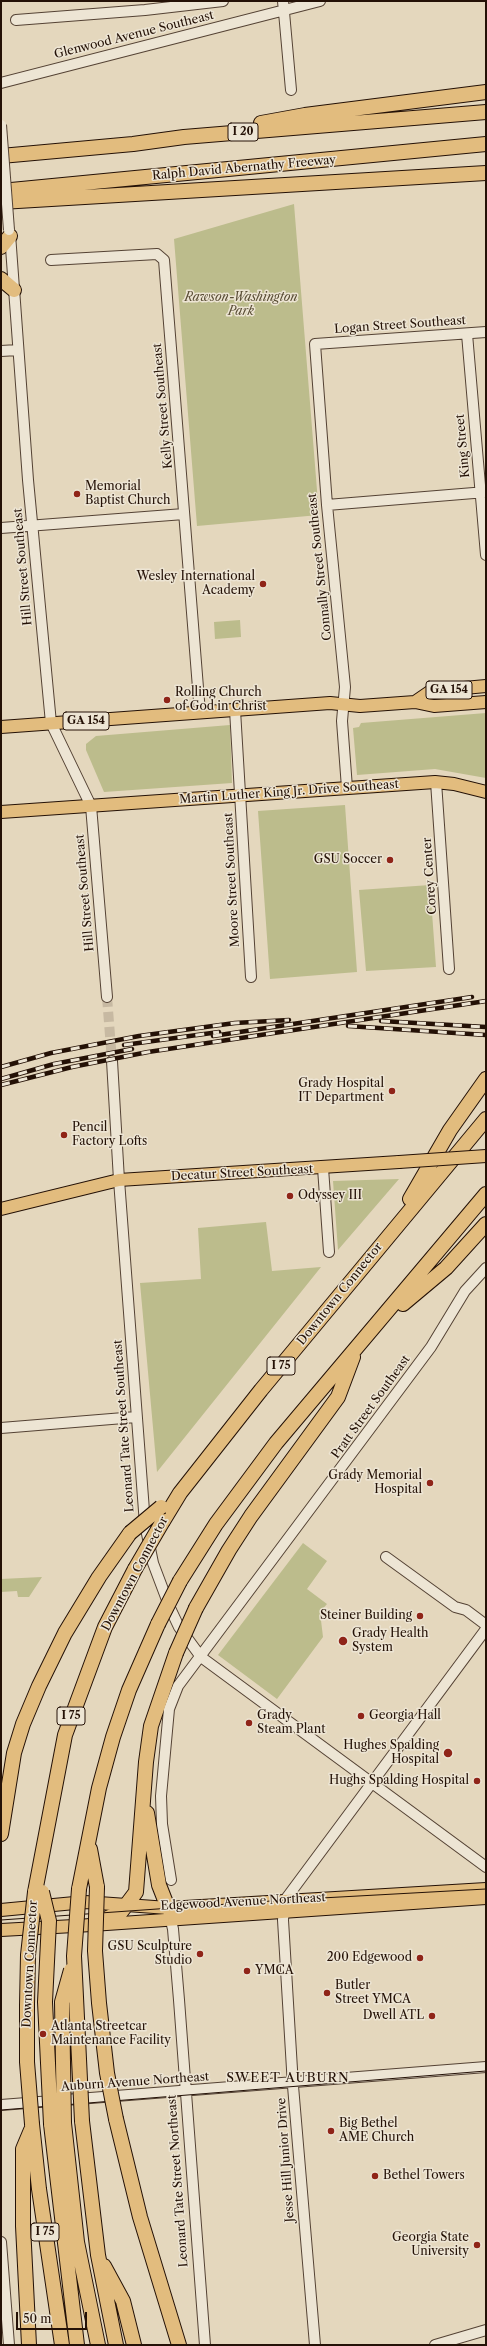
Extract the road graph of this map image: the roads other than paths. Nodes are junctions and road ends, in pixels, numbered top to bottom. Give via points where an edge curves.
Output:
1 (223, 1) edge
2 (320, 1) edge
3 (144, 6) edge
4 (283, 6) edge
5 (16, 20) dead end
6 (1, 83) edge
7 (291, 90) dead end
8 (486, 92) edge
9 (486, 112) edge
10 (1, 126) edge
11 (184, 137) junction
12 (486, 144) edge
13 (486, 150) edge
14 (1, 156) edge
15 (364, 157) junction
16 (486, 173) edge
17 (1, 191) edge
18 (1, 202) edge
19 (7, 238) edge
20 (50, 260) dead end
21 (1, 279) edge
22 (14, 290) junction
23 (486, 332) edge
24 (467, 334) junction
25 (315, 344) joint
26 (18, 350) junction
27 (1, 351) edge
28 (483, 492) edge
29 (327, 505) junction
30 (184, 514) junction
31 (32, 526) junction
32 (1, 528) edge
33 (486, 555) edge
34 (486, 686) edge
35 (415, 702) junction
36 (486, 702) edge
37 (344, 704) junction
38 (235, 710) junction
39 (200, 713) junction
40 (51, 723) junction
41 (1, 727) edge
42 (436, 782) junction
43 (347, 788) junction
44 (486, 792) edge
45 (240, 796) junction
46 (91, 806) junction
47 (1, 812) edge
48 (449, 969) dead end
49 (252, 977) dead end
50 (107, 997) tunnel mouth
51 (112, 1061) tunnel mouth
52 (486, 1079) edge
53 (486, 1120) edge
54 (486, 1156) edge
55 (323, 1168) junction
56 (119, 1180) junction
57 (486, 1194) edge
58 (1, 1209) edge
59 (486, 1224) edge
60 (384, 1240) junction
61 (329, 1252) dead end
62 (486, 1268) edge
63 (376, 1325) junction
64 (355, 1350) junction
65 (136, 1417) junction
66 (1, 1428) edge
67 (162, 1514) junction
68 (386, 1557) dead end
69 (486, 1625) edge
70 (486, 1629) edge
71 (201, 1657) junction
72 (371, 1782) junction
73 (145, 1786) junction
74 (1, 1834) edge
75 (89, 1838) junction
76 (486, 1867) edge
77 (171, 1880) dead end
78 (486, 1888) edge
79 (38, 1892) junction
80 (486, 1898) edge
81 (128, 1905) junction
82 (284, 1906) junction
83 (1, 1910) edge
84 (169, 1914) junction
85 (92, 1925) junction
86 (1, 1930) edge
87 (74, 1956) junction
88 (486, 2067) edge
89 (293, 2082) junction
90 (185, 2091) junction
91 (1, 2105) edge
92 (57, 2123) junction
93 (32, 2126) junction
94 (1, 2242) edge
95 (98, 2255) junction
96 (76, 2328) junction
97 (486, 2330) edge
98 (9, 2345) edge
99 (29, 2345) edge
100 (62, 2345) edge
101 (77, 2345) edge
102 (80, 2345) edge
103 (98, 2345) edge
104 (116, 2345) edge
105 (134, 2345) edge
106 (179, 2345) edge
107 (205, 2345) edge
108 (315, 2345) edge
109 (435, 2345) edge

1 - 3 street, Glenwood Avenue Southeast
2 - 4 street, Glenwood Avenue Southeast
3 - 5 street, Glenwood Avenue Southeast
4 - 6 street, Glenwood Avenue Southeast
4 - 7 street
8 - 11 highway via 305,115
9 - 11 highway, I 20
10 - 19 street, Hill Street Southeast, bridge
11 - 14 highway, I 20
12 - 15 highway, Ralph David Abernathy Freeway
13 - 15 highway
15 - 17 highway, Ralph David Abernathy Freeway
16 - 18 highway
19 - 22 street, Hill Street Southeast
20 - 30 street, Kelly Street Southeast via 157,254 164,260
21 - 22 highway
22 - 26 street, Hill Street Southeast
23 - 24 street, Logan Street Southeast
24 - 25 street, Logan Street Southeast
24 - 28 street, King Street
25 - 29 street, Connally Street Southeast
26 - 27 street
26 - 31 street, Hill Street Southeast
28 - 29 street
28 - 33 street, King Street
29 - 37 street, Connally Street Southeast via 345,687
30 - 31 street
30 - 39 street, Kelly Street Southeast
31 - 32 street
31 - 40 street, Hill Street Southeast
34 - 35 main road, GA 154 via 431,691
35 - 36 main road, GA 154 via 434,706
35 - 37 main road, GA 154 via 360,706
37 - 38 main road, GA 154
37 - 43 street, Connally Street Southeast via 342,720
38 - 39 main road, GA 154
38 - 45 street, Moore Street Southeast
39 - 40 main road, GA 154
40 - 41 main road, GA 154
40 - 46 street, Hill Street Southeast
42 - 43 main road, Martin Luther King Jr. Drive Southeast
42 - 44 main road, Martin Luther King Jr. Drive Southeast
42 - 48 street, Corey Center
43 - 45 main road, Martin Luther King Jr. Drive Southeast
45 - 46 main road, Martin Luther King Jr. Drive Southeast
45 - 49 street, Moore Street Southeast
46 - 47 main road, Martin Luther King Jr. Drive Southeast
46 - 50 street, Hill Street Southeast
51 - 56 street
52 - 60 highway via 450,1130
53 - 60 highway, Downtown Connector / I 75
54 - 55 main road, Decatur Street Southeast, bridge
55 - 56 main road, Decatur Street Southeast
55 - 61 street
56 - 58 main road, Decatur Street Southeast
56 - 65 street, Leonard Tate Street Southeast
57 - 63 highway
59 - 63 highway via 446,1268
60 - 67 highway, Downtown Connector / I 75
62 - 71 street, Pratt Street Southeast via 465,1292 431,1347
63 - 64 highway
64 - 73 highway, bridge via 338,1397 251,1516 196,1608 176,1654 151,1726
64 - 75 highway, bridge via 240,1489 180,1581 129,1690 113,1737
65 - 66 street
65 - 71 street, Leonard Tate Street Southeast via 145,1524 153,1563 173,1614
67 - 74 highway, bridge via 130,1533 64,1633 23,1724 14,1752
67 - 79 highway, Downtown Connector / I 75, bridge via 105,1627 71,1715 38,1872
68 - 69 street via 455,1607 466,1610
70 - 72 street
71 - 72 street
71 - 77 street, Pratt Street Southeast via 178,1686 169,1709 161,1796 162,1824
72 - 76 street
72 - 82 street
73 - 81 highway via 136,1892
73 - 84 highway via 159,1885
75 - 87 highway, bridge via 79,1889
75 - 106 highway, bridge via 97,1887 95,1951 108,2080 140,2217
78 - 82 main road, Edgewood Avenue Northeast
79 - 92 highway, bridge via 49,1921 45,2002
79 - 93 highway, Downtown Connector / I 75, bridge via 29,1948 26,2005
80 - 82 main road, Edgewood Avenue Northeast
81 - 83 main road, Edgewood Avenue Northeast via 85,1902
81 - 84 main road, Edgewood Avenue Northeast
81 - 85 highway via 114,1916
82 - 84 main road, Edgewood Avenue Northeast
82 - 89 street, Jesse Hill Junior Drive
84 - 85 main road, Edgewood Avenue Northeast
84 - 90 street, Leonard Tate Street Northeast
85 - 86 main road, Edgewood Avenue Northeast
87 - 92 highway, bridge via 62,2002
87 - 95 highway, bridge via 82,2121
88 - 89 street, Auburn Avenue Northeast
89 - 90 street, Auburn Avenue Northeast
89 - 108 street, Jesse Hill Junior Drive
90 - 91 street, Auburn Avenue Northeast
90 - 107 street, Leonard Tate Street Northeast
92 - 96 highway via 55,2173
92 - 103 highway
93 - 99 highway via 23,2150 23,2226
93 - 100 highway, Downtown Connector / I 75
94 - 98 street
95 - 104 highway
95 - 105 highway via 123,2301
96 - 101 highway
96 - 102 highway
97 - 109 street

